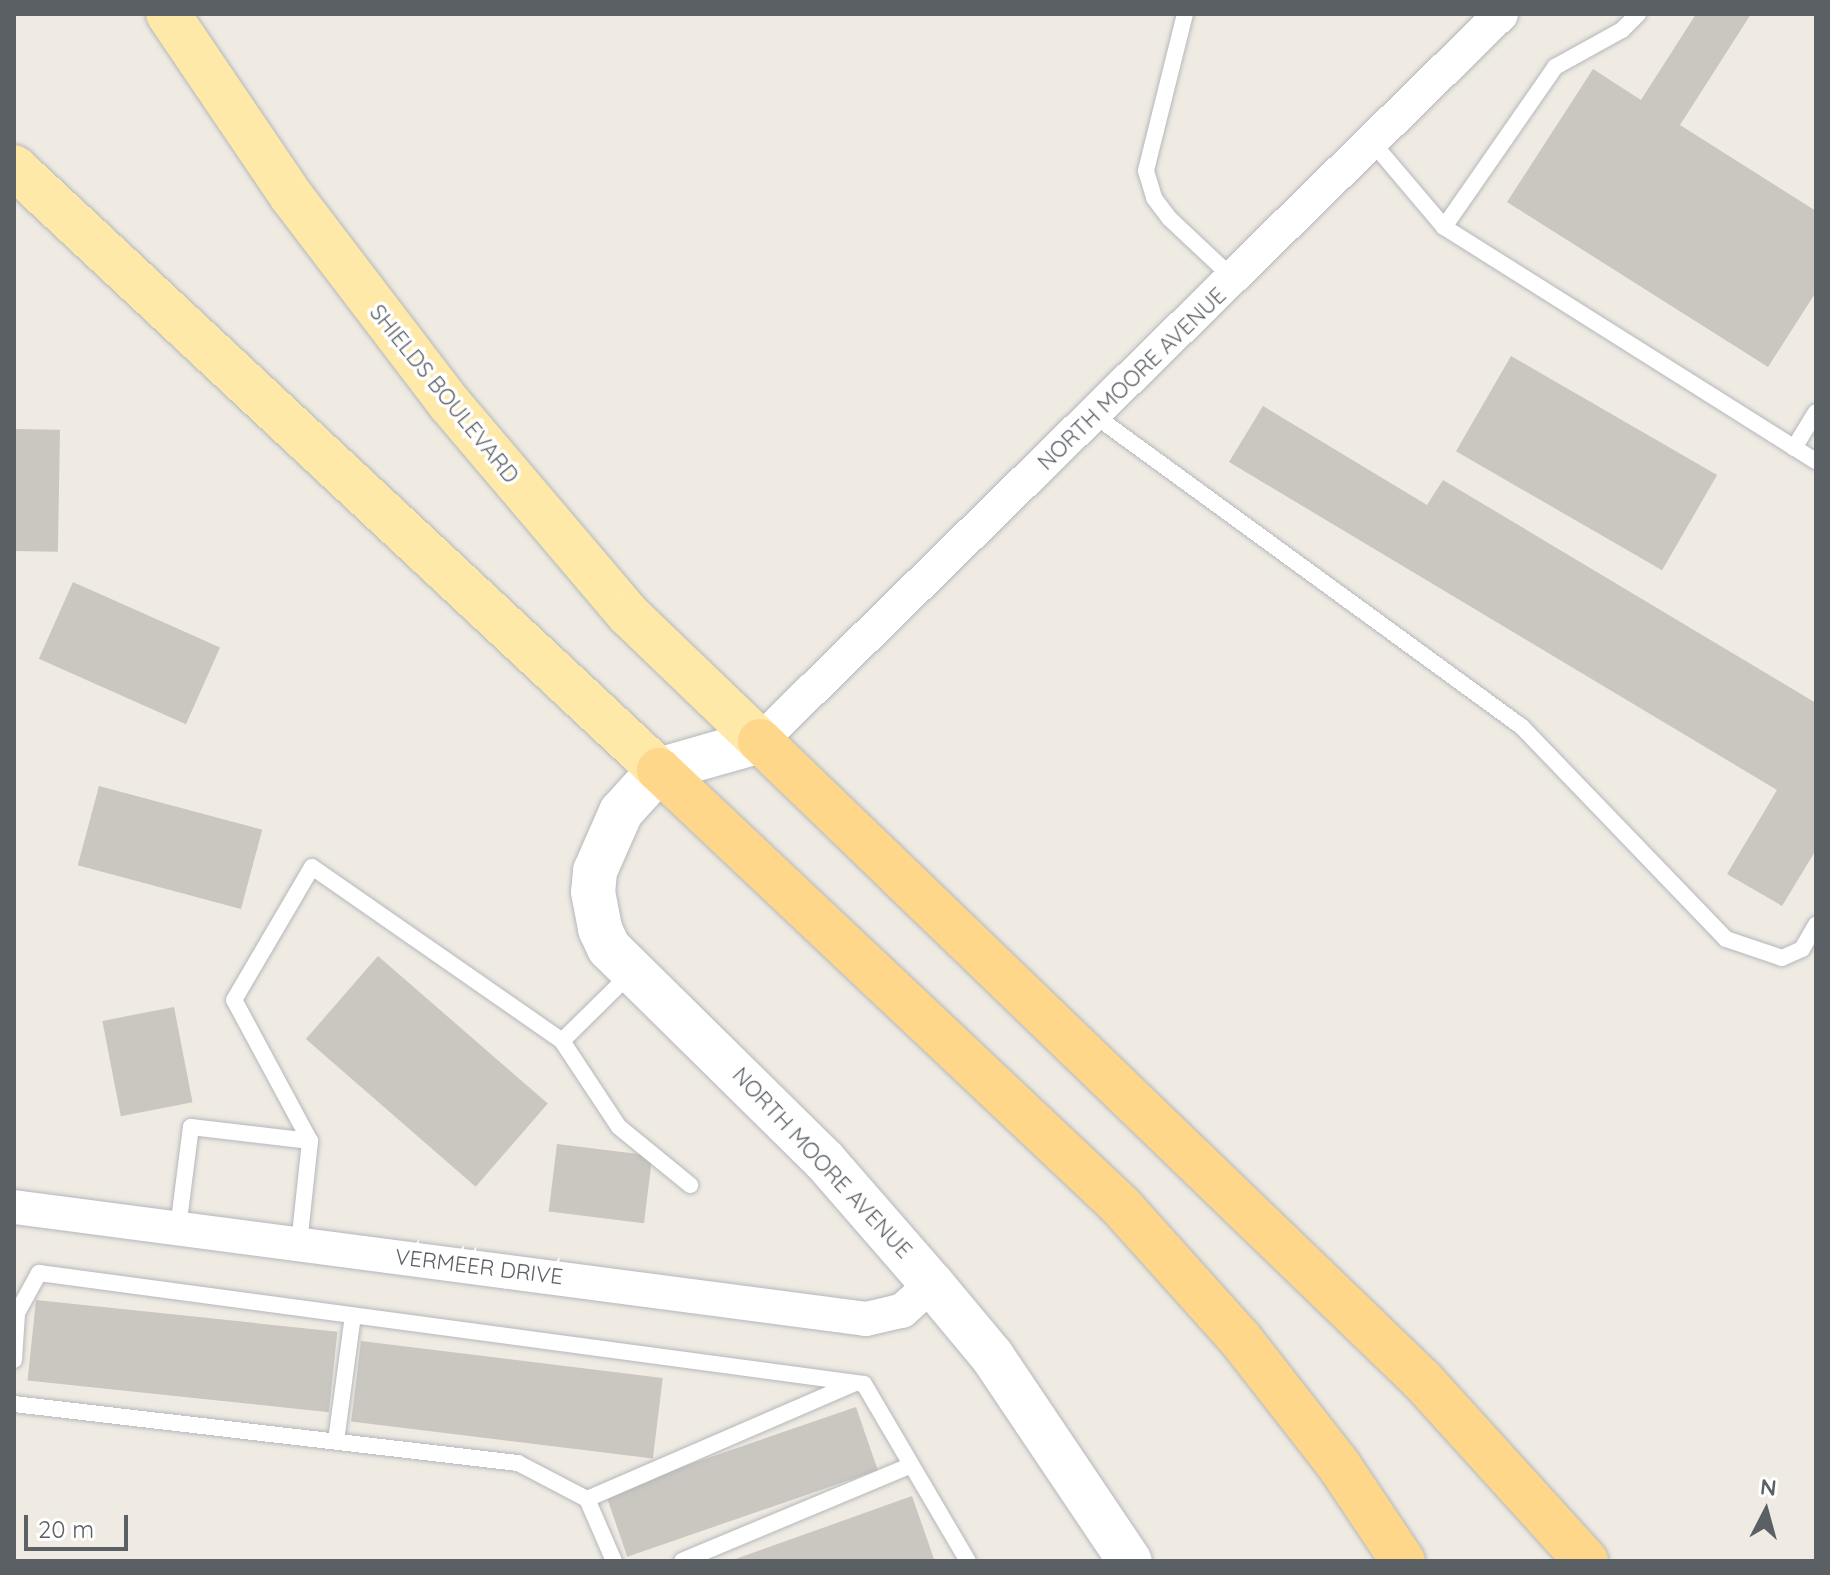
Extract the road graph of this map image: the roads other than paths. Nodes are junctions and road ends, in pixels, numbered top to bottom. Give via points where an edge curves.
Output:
1 (168, 14) edge
2 (1185, 14) edge
3 (1638, 14) edge
4 (1485, 22) edge
5 (1372, 142) junction
6 (14, 167) edge
7 (1444, 227) junction
8 (1234, 279) junction
9 (1816, 412) edge
10 (1094, 415) junction
11 (1794, 448) junction
12 (1816, 461) edge
13 (760, 741) junction
14 (659, 770) junction
15 (1816, 925) edge
16 (633, 972) junction
17 (562, 1041) junction
18 (310, 1141) junction
19 (690, 1185) dead end
20 (14, 1207) edge
21 (178, 1228) junction
22 (299, 1244) junction
23 (932, 1284) junction
24 (353, 1316) junction
25 (14, 1360) edge
26 (854, 1383) junction
27 (14, 1404) edge
28 (336, 1441) junction
29 (911, 1465) junction
30 (587, 1499) junction
31 (960, 1559) edge
32 (614, 1561) edge
33 (682, 1561) edge
34 (1130, 1561) edge
35 (1403, 1561) edge
36 (1586, 1561) edge

1 - 13 main road, SHIELDS BOULEVARD via 292,197 449,403 629,615
2 - 8 lane via 1146,171 1154,198 1170,219
3 - 7 lane via 1622,30 1572,53 1555,67
4 - 5 street, NORTH MOORE AVENUE
5 - 7 lane
5 - 8 street, NORTH MOORE AVENUE
6 - 14 main road
7 - 11 lane
8 - 10 street, NORTH MOORE AVENUE
9 - 11 lane
10 - 13 street, NORTH MOORE AVENUE
10 - 15 lane via 1522,727 1726,939 1782,958 1802,949
11 - 12 lane
13 - 14 street
13 - 36 highway via 1423,1381
14 - 16 street, NORTH MOORE AVENUE via 609,830 595,871 600,929 609,948
14 - 35 highway via 1120,1205 1241,1340 1338,1464
16 - 17 lane
16 - 23 street, NORTH MOORE AVENUE via 825,1161
17 - 18 lane via 312,867 234,1000
17 - 19 lane via 619,1127
18 - 21 lane via 191,1127
18 - 22 lane
20 - 21 street, VERMEER DRIVE
21 - 22 street, VERMEER DRIVE
22 - 23 street, VERMEER DRIVE via 866,1319 902,1311
23 - 34 street, NORTH MOORE AVENUE via 992,1356
24 - 25 lane via 39,1273 17,1313
24 - 26 lane
24 - 28 lane
26 - 29 lane via 864,1384
26 - 30 lane
27 - 28 lane
28 - 30 lane via 518,1463
29 - 31 lane
29 - 33 lane
30 - 32 lane

